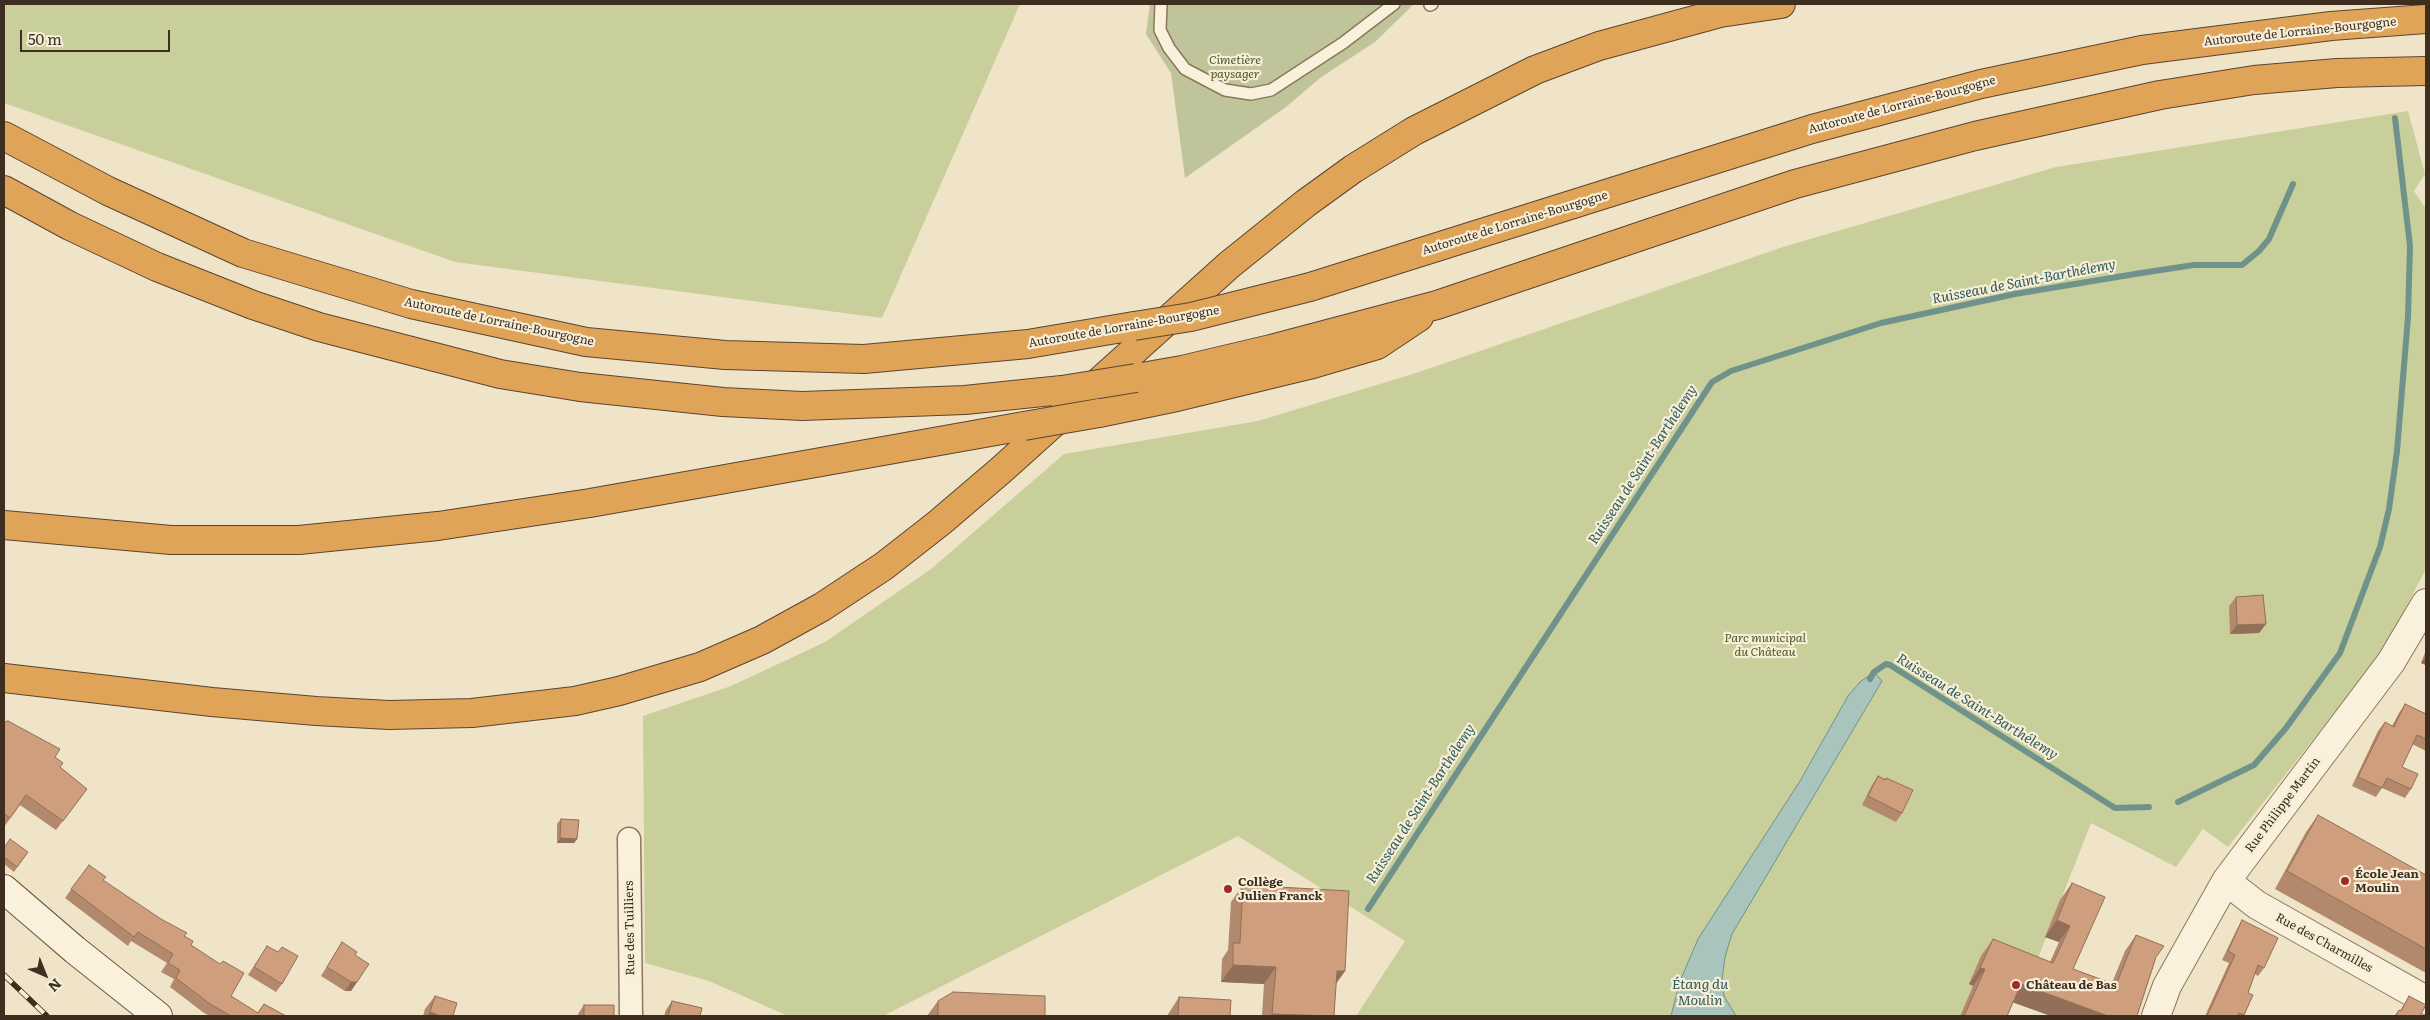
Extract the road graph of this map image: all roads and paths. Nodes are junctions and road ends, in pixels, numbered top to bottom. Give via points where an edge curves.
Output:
1 (1161, 4) edge
2 (1394, 4) edge
3 (1781, 4) edge
4 (2426, 19) edge
5 (2426, 71) edge
6 (4, 136) edge
7 (4, 190) edge
8 (1437, 305) junction
9 (4, 525) edge
10 (2426, 602) edge
11 (4, 678) edge
12 (629, 839) dead end
13 (2226, 881) junction
14 (4, 889) edge
15 (2426, 1000) edge
16 (158, 1016) edge
17 (631, 1016) edge
18 (2156, 1016) edge

1 - 2 lane via 1160,30 1185,69 1225,90 1251,94 1271,90 1343,43
3 - 11 highway via 1720,13 1600,46 1534,70 1414,131 1353,169 1229,264 1000,471 884,566 822,607 762,640 700,667 575,701 472,713 316,711
4 - 6 highway, Autoroute de Lorraine-Bourgogne, bridge via 2331,26 2142,50 1981,84 1812,128 1310,287 1191,317 1028,344 864,359 725,356 586,342 411,304 243,253 108,192
5 - 8 highway via 2337,73 2254,80 2160,95 1975,136 1795,184
7 - 8 highway, bridge via 157,267 253,306 319,327 500,374 723,402 802,406 965,400 1062,390 1182,370
8 - 9 highway, bridge via 1377,345 1177,397 571,506 438,526 299,540 171,540
10 - 13 street, Rue Philippe Martin via 2391,662
12 - 17 street, Rue des Tuilliers
13 - 15 street, Rue des Charmilles via 2257,905
13 - 18 street, Rue Philippe Martin via 2167,986
14 - 16 street

